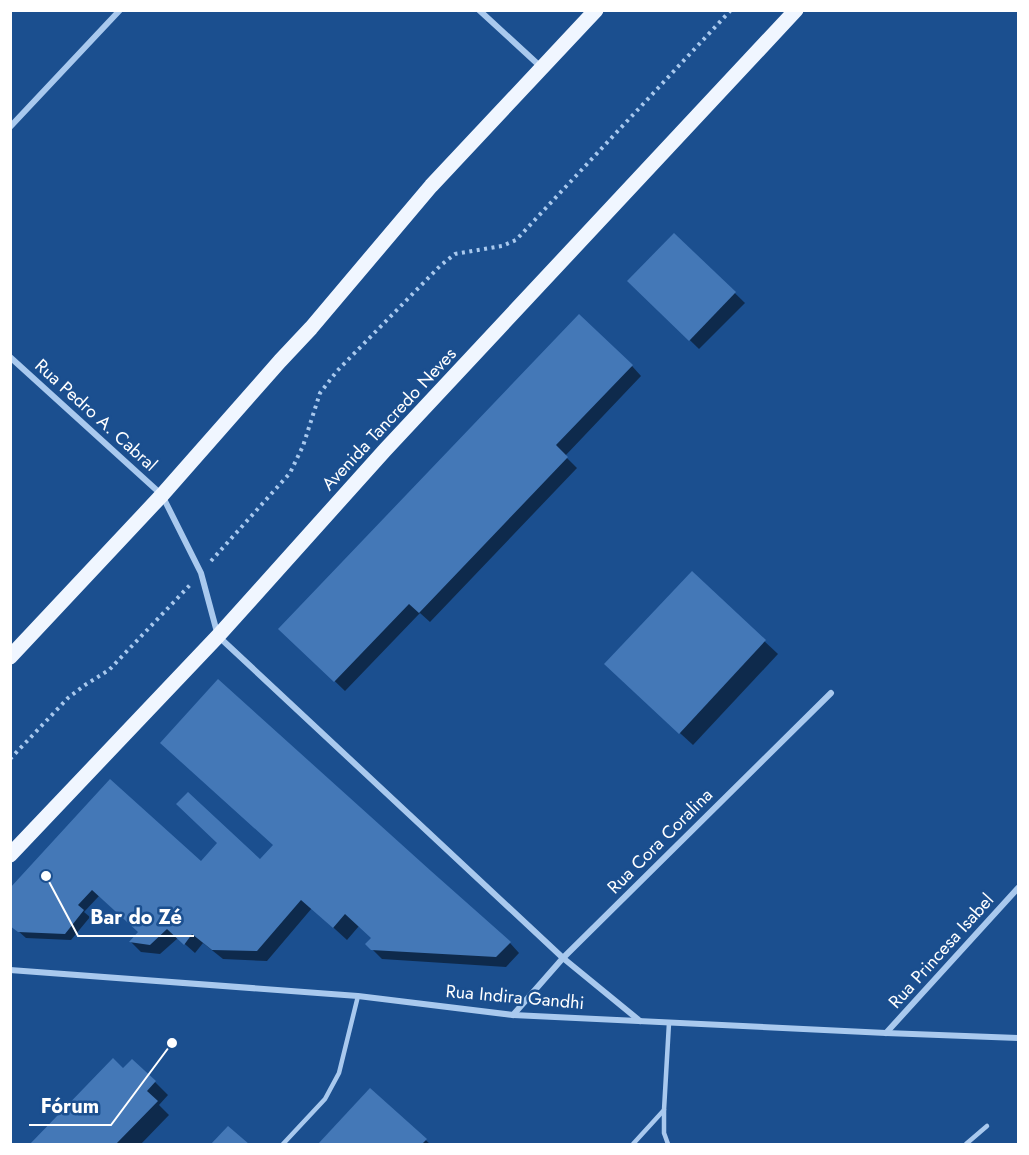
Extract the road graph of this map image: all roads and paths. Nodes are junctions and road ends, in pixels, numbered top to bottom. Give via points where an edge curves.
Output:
1 (120, 10) edge
2 (479, 10) edge
3 (596, 10) edge
4 (731, 10) edge
5 (796, 10) edge
6 (542, 67) junction
7 (10, 127) edge
8 (10, 357) edge
9 (162, 495) junction
10 (201, 573) junction
11 (218, 636) junction
12 (10, 657) edge
13 (831, 693) dead end
14 (10, 759) edge
15 (10, 855) edge
16 (1018, 888) edge
17 (563, 958) junction
18 (10, 970) edge
19 (358, 996) junction
20 (513, 1015) junction
21 (641, 1021) junction
22 (669, 1023) junction
23 (886, 1033) junction
24 (1018, 1038) edge
25 (664, 1110) junction
26 (987, 1126) dead end
27 (283, 1144) edge
28 (633, 1144) edge
29 (668, 1144) edge
30 (966, 1144) edge

1 - 7 street
2 - 6 street
3 - 6 main road
4 - 10 path via 516,240 455,254 337,371 320,393 290,473
5 - 11 main road, Avenida Tancredo Neves via 385,450
6 - 9 main road via 431,186
8 - 9 street, Rua Pedro A. Cabral
9 - 10 street
9 - 12 main road
10 - 11 street
10 - 14 path via 109,670 68,698
11 - 15 main road, Avenida Tancredo Neves
11 - 17 street
13 - 17 street, Rua Cora Coralina
16 - 23 street, Rua Princesa Isabel
17 - 20 street, Rua Cora Coralina
17 - 21 street
18 - 19 street, Rua Indira Gandhi
19 - 20 street, Rua Indira Gandhi
19 - 27 lane via 339,1073 325,1098
20 - 21 street, Rua Indira Gandhi
21 - 22 street, Rua Indira Gandhi
22 - 23 street, Rua Indira Gandhi
22 - 25 lane
23 - 24 street, Rua Indira Gandhi
25 - 28 lane
25 - 29 lane
26 - 30 lane

